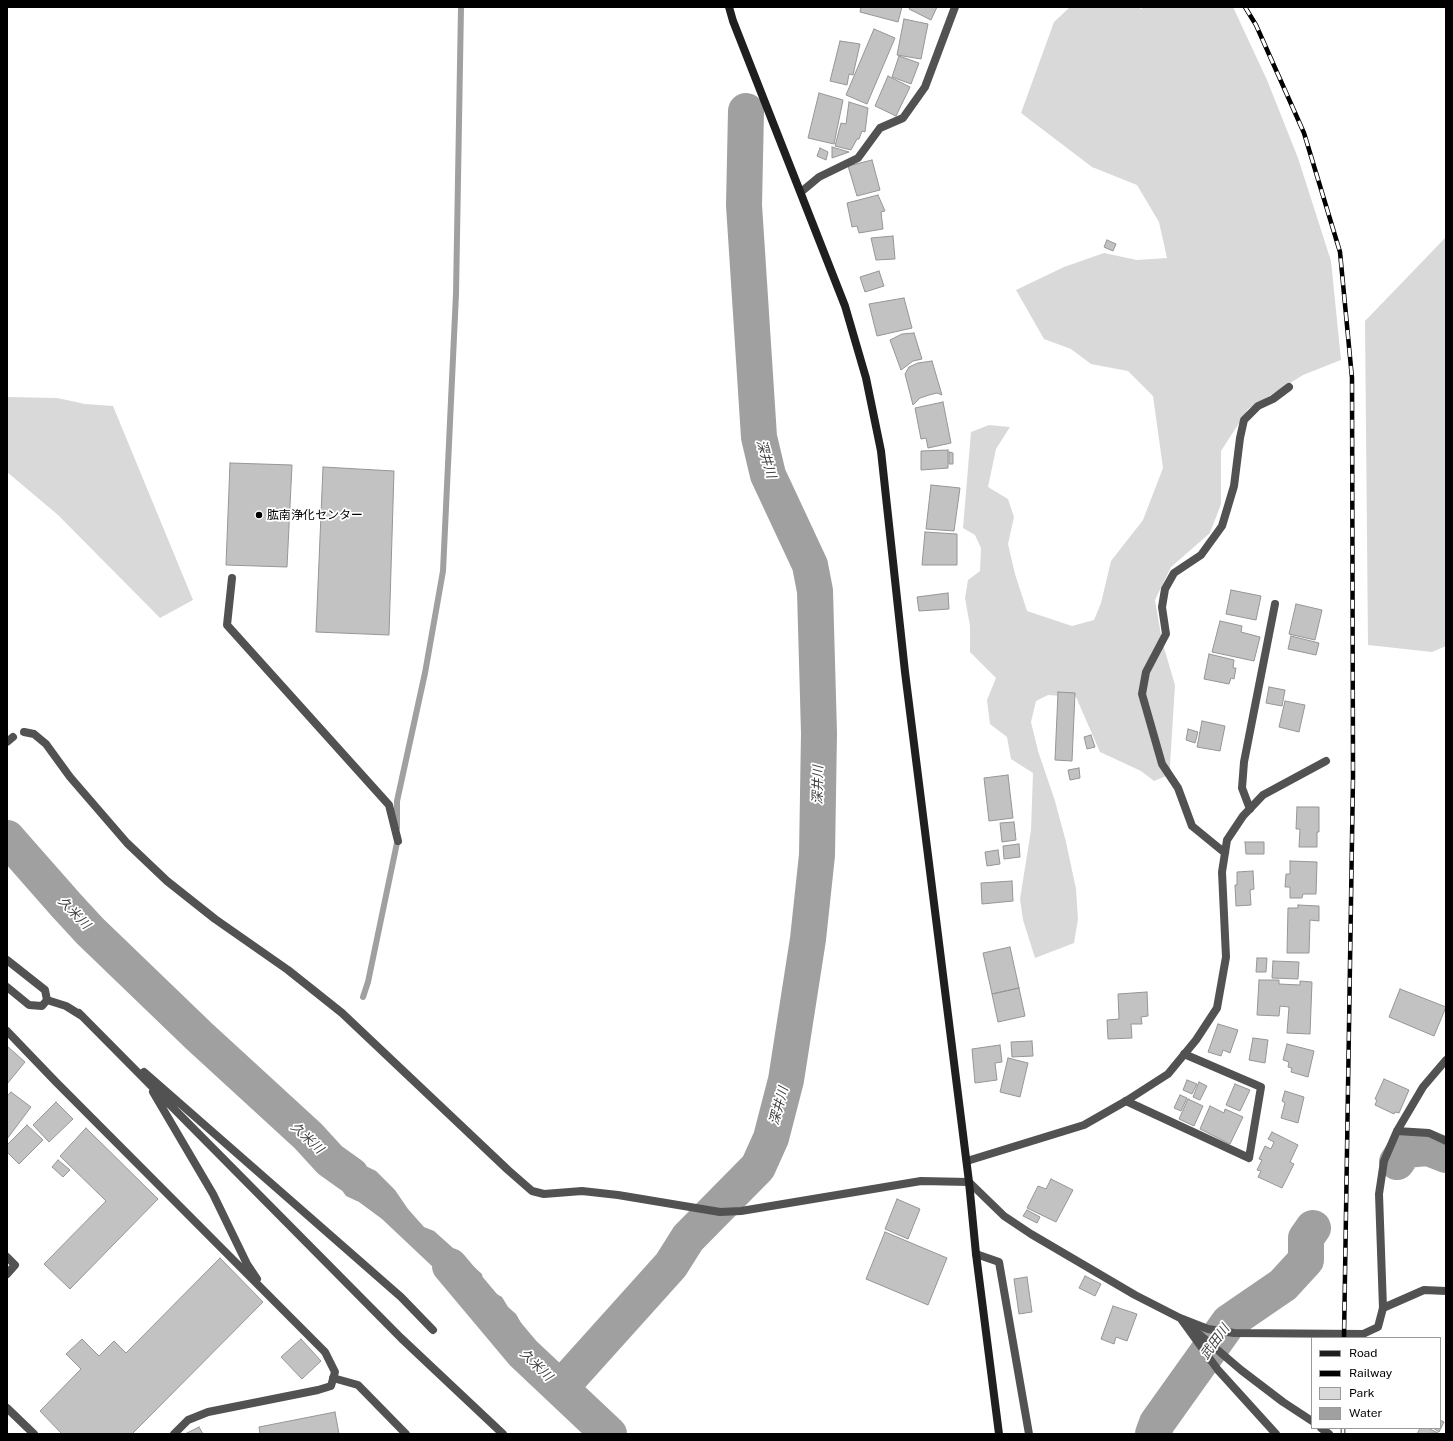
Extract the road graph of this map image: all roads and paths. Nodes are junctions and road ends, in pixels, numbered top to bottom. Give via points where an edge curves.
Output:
1 (729, 7) edge
2 (955, 7) edge
3 (801, 192) junction
4 (1289, 387) dead end
5 (232, 578) dead end
6 (1275, 604) dead end
7 (24, 732) dead end
8 (1326, 761) dead end
9 (1250, 809) junction
10 (398, 841) dead end
11 (1225, 853) junction
12 (7, 960) edge
13 (7, 987) edge
14 (46, 1000) junction
15 (79, 1013) junction
16 (7, 1031) edge
17 (1184, 1054) junction
18 (1446, 1060) edge
19 (146, 1081) junction
20 (1126, 1101) junction
21 (1397, 1131) junction
22 (1446, 1141) edge
23 (967, 1161) junction
24 (969, 1182) junction
25 (976, 1254) junction
26 (7, 1257) edge
27 (7, 1274) edge
28 (1446, 1291) edge
29 (265, 1292) junction
30 (1383, 1308) junction
31 (1180, 1318) junction
32 (433, 1330) dead end
33 (333, 1378) junction
34 (7, 1408) edge
35 (1311, 1421) edge
36 (34, 1434) edge
37 (174, 1434) edge
38 (406, 1434) edge
39 (503, 1434) edge
40 (999, 1434) edge
41 (1029, 1434) edge
42 (1276, 1434) edge

1 - 3 street
2 - 3 street via 925,87 903,118 880,128 858,158 819,177
3 - 23 street via 845,306 866,378 881,451 905,672
4 - 11 street via 1258,406 1244,420 1234,486 1222,526 1201,555 1174,573 1165,588 1162,606 1166,634 1146,672 1142,694 1162,764 1178,788 1192,826
5 - 10 street via 227,626 389,805
6 - 9 street via 1244,762 1242,788
7 - 24 street via 34,734 46,744 70,777 122,837 167,881 342,1013 532,1191 544,1194 582,1191 618,1195 720,1212 741,1211 921,1181
8 - 9 street via 1263,795
9 - 11 street via 1227,840
11 - 17 street via 1222,872 1226,957 1217,1008
12 - 14 street via 45,990
13 - 14 street via 29,1005 42,1006
14 - 15 street
15 - 19 street
15 - 32 street via 213,1134 401,1297
16 - 29 street
17 - 20 street via 1168,1074
17 - 20 street via 1261,1087 1249,1158
18 - 21 street via 1423,1087
19 - 29 street via 213,1194 247,1264
19 - 39 street via 401,1338
20 - 23 street via 1084,1125
21 - 22 street via 1429,1133
21 - 30 street via 1384,1161 1379,1194
23 - 24 street
24 - 25 street
24 - 31 street via 1004,1216 1031,1234
25 - 40 street
25 - 41 street via 998,1262
26 - 27 street via 15,1265
28 - 30 street via 1424,1290
29 - 33 street via 325,1352 335,1372
30 - 31 street via 1378,1327 1363,1334 1234,1333 1208,1329
31 - 35 street via 1241,1370
31 - 42 street via 1218,1370
33 - 37 street via 331,1386 318,1390 208,1412 188,1420
33 - 38 street via 358,1385
34 - 36 street

